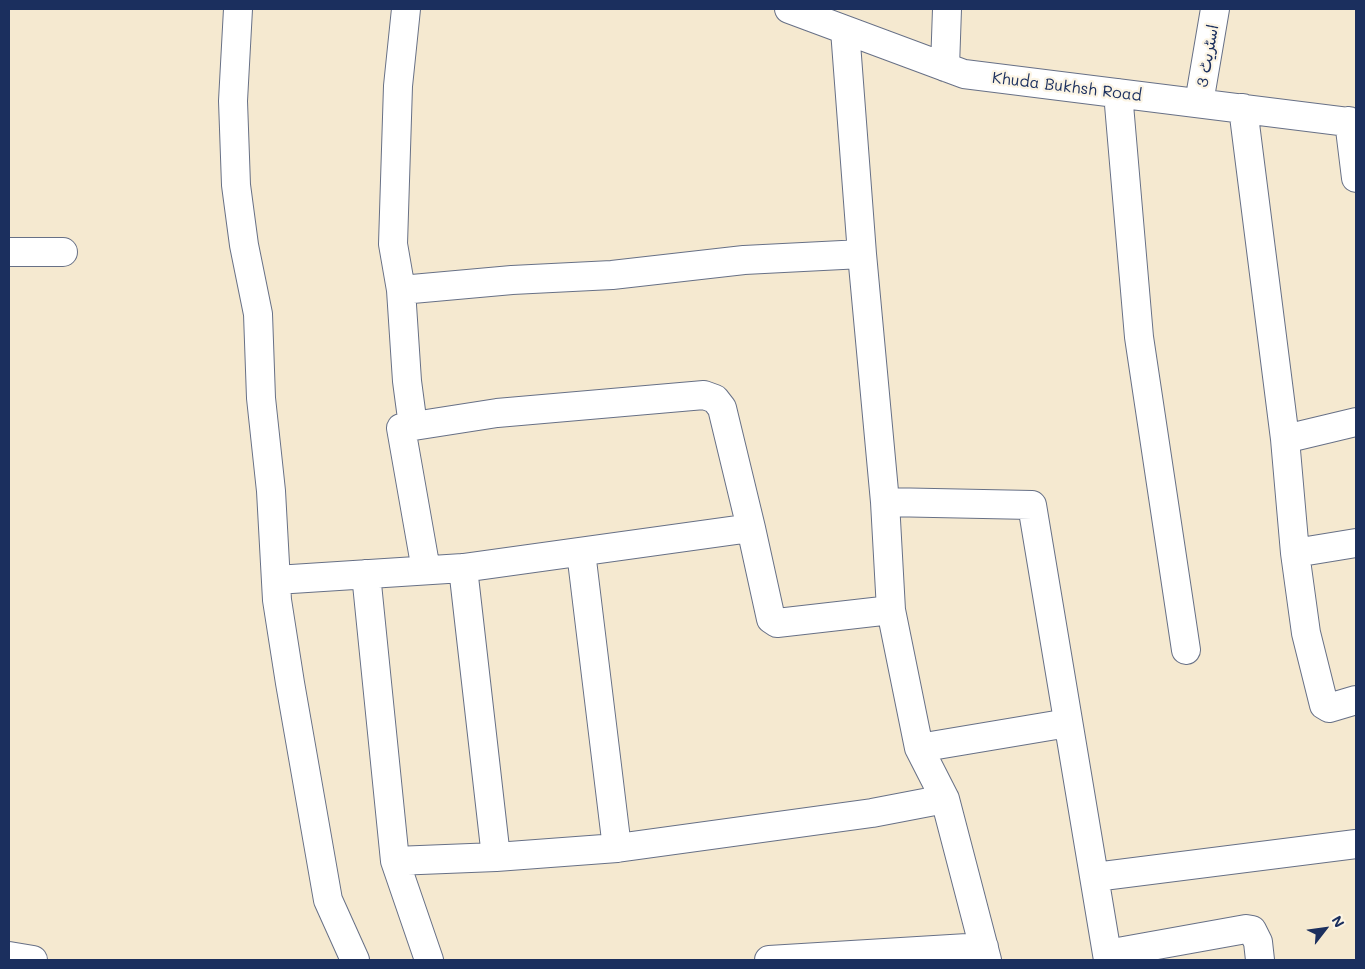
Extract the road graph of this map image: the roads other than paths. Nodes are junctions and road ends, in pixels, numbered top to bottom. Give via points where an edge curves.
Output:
1 (238, 9) edge
2 (406, 9) edge
3 (789, 9) edge
4 (947, 9) edge
5 (1216, 9) edge
6 (845, 30) junction
7 (945, 67) junction
8 (1118, 93) junction
9 (1200, 103) junction
10 (1243, 108) junction
11 (1352, 122) edge
12 (1356, 178) edge
13 (9, 252) edge
14 (64, 252) dead end
15 (862, 254) junction
16 (401, 290) junction
17 (1356, 422) edge
18 (413, 426) junction
19 (1285, 439) junction
20 (885, 502) junction
21 (751, 528) junction
22 (1356, 543) edge
23 (581, 552) junction
24 (1296, 553) junction
25 (463, 568) junction
26 (426, 570) junction
27 (366, 574) junction
28 (276, 580) junction
29 (891, 610) junction
30 (1186, 650) dead end
31 (1356, 700) edge
32 (1068, 723) junction
33 (919, 748) junction
34 (944, 799) junction
35 (1356, 844) edge
36 (616, 848) junction
37 (496, 857) junction
38 (395, 861) junction
39 (1095, 877) junction
40 (986, 953) edge
41 (9, 956) edge
42 (1107, 957) edge
43 (33, 960) edge
44 (355, 960) edge
45 (428, 960) edge
46 (769, 960) edge
47 (1260, 960) edge

1 - 28 street via 233,100 236,185 258,314 261,398
2 - 16 street via 398,86 393,244
3 - 6 street, Khuda Bukhsh Road
4 - 7 street
5 - 9 street, اسٹریٹ 3
6 - 7 street, Khuda Bukhsh Road
6 - 15 street
7 - 8 street, Khuda Bukhsh Road via 964,74
8 - 9 street, Khuda Bukhsh Road
8 - 30 street via 1140,337
9 - 10 street, Khuda Bukhsh Road
10 - 11 street, Khuda Bukhsh Road
10 - 19 street
11 - 12 street
13 - 14 street
15 - 16 street via 744,260 612,275
15 - 20 street
16 - 18 street
17 - 19 street
18 - 21 street via 497,413 704,394 715,399 722,408
18 - 26 street via 401,428
19 - 24 street
20 - 29 street
20 - 32 street via 1032,505
21 - 23 street
21 - 29 street via 768,610 777,623
22 - 24 street
23 - 25 street
23 - 36 street
24 - 31 street via 1306,633 1324,705 1329,708
25 - 26 street
25 - 37 street
26 - 27 street
27 - 28 street
27 - 38 street
28 - 44 street via 290,683 328,900
29 - 33 street
32 - 33 street
32 - 39 street
33 - 34 street
34 - 36 street via 872,813
34 - 40 street
35 - 39 street
36 - 37 street
37 - 38 street
38 - 45 street
39 - 42 street
40 - 46 street
41 - 43 street
42 - 47 street via 1246,929 1252,930 1258,942

